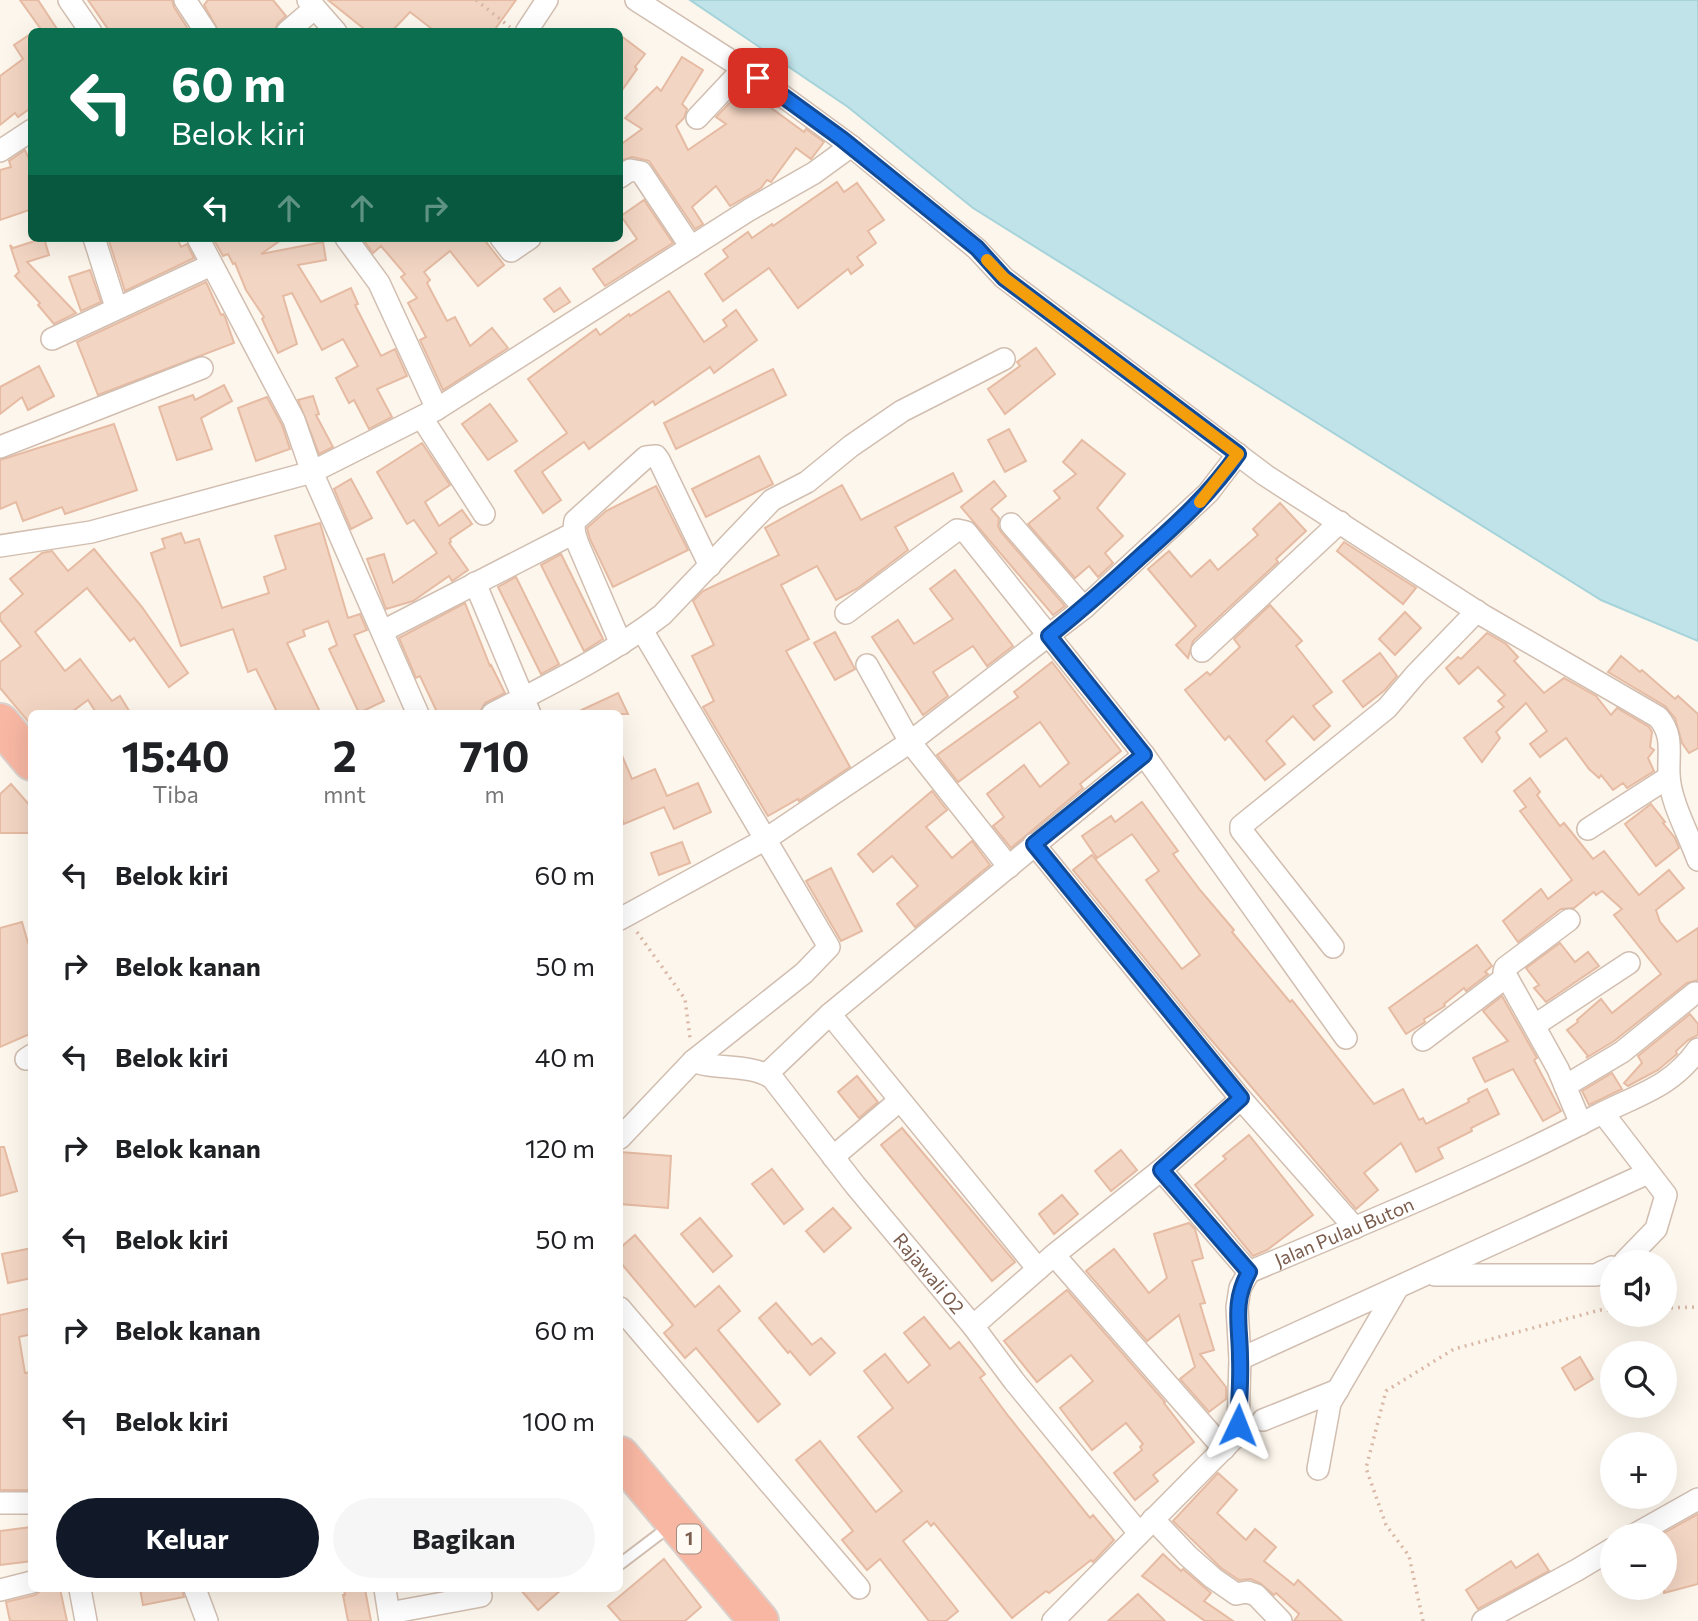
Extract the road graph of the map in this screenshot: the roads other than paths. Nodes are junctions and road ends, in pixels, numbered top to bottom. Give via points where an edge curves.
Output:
1 (69, 0) edge
2 (185, 0) edge
3 (547, 0) edge
4 (636, 0) edge
5 (311, 4) edge
6 (88, 28) edge
7 (202, 28) edge
8 (290, 28) edge
9 (332, 28) edge
10 (529, 28) edge
11 (743, 69) junction
12 (697, 118) dead end
13 (28, 133) edge
14 (851, 146) junction
15 (0, 151) edge
16 (623, 175) edge
17 (95, 242) edge
18 (200, 242) edge
19 (349, 242) edge
20 (691, 247) junction
21 (211, 265) junction
22 (116, 307) junction
23 (52, 339) dead end
24 (1004, 359) dead end
25 (202, 368) dead end
26 (429, 414) junction
27 (0, 447) edge
28 (1238, 454) junction
29 (312, 472) junction
30 (484, 514) dead end
31 (1340, 523) junction
32 (1011, 524) dead end
33 (574, 533) junction
34 (0, 546) edge
35 (710, 566) junction
36 (475, 583) junction
37 (1084, 608) junction
38 (1476, 611) junction
39 (846, 613) dead end
40 (642, 630) junction
41 (383, 631) junction
42 (1049, 636) junction
43 (621, 644) junction
44 (1202, 651) dead end
45 (867, 666) dead end
46 (526, 706) edge
47 (416, 710) edge
48 (0, 723) edge
49 (910, 742) junction
50 (1144, 755) junction
51 (28, 756) edge
52 (1669, 777) junction
53 (1588, 829) dead end
54 (766, 839) junction
55 (1034, 844) junction
56 (1698, 860) edge
57 (1009, 867) junction
58 (623, 912) edge
59 (1569, 920) dead end
60 (1333, 947) dead end
61 (1629, 963) dead end
62 (1506, 978) junction
63 (1695, 993) dead end
64 (830, 1014) junction
65 (1535, 1025) junction
66 (1346, 1038) dead end
67 (1423, 1040) dead end
68 (1698, 1049) edge
69 (693, 1061) junction
70 (767, 1074) junction
71 (1565, 1086) junction
72 (1241, 1098) junction
73 (899, 1101) junction
74 (1603, 1113) junction
75 (1581, 1124) junction
76 (623, 1135) edge
77 (833, 1157) junction
78 (1161, 1170) junction
79 (1648, 1173) junction
80 (1355, 1228) junction
81 (1636, 1250) edge
82 (1046, 1262) junction
83 (1249, 1272) junction
84 (1600, 1273) edge
85 (1430, 1275) junction
86 (1397, 1289) junction
87 (623, 1312) edge
88 (974, 1326) junction
89 (1240, 1359) junction
90 (1338, 1390) junction
91 (1263, 1420) dead end
92 (1224, 1449) junction
93 (623, 1460) edge
94 (1318, 1469) dead end
95 (1698, 1499) edge
96 (0, 1503) edge
97 (28, 1503) edge
98 (675, 1522) junction
99 (1655, 1523) edge
100 (1146, 1526) junction
101 (1600, 1556) edge
102 (623, 1562) edge
103 (28, 1583) edge
104 (859, 1588) dead end
105 (0, 1590) edge
106 (81, 1592) edge
107 (196, 1592) edge
108 (386, 1592) edge
109 (481, 1596) dead end
110 (390, 1617) edge
111 (86, 1621) edge
112 (207, 1621) edge
113 (759, 1621) edge
114 (1054, 1621) edge
115 (1280, 1621) edge
116 (1483, 1621) edge

1 - 6 street
2 - 7 street
3 - 10 street
4 - 11 street
5 - 8 street
5 - 9 street
11 - 12 street
11 - 14 street
13 - 15 street
14 - 20 street
14 - 28 street via 977,248 1004,278
16 - 20 street via 630,170 641,172
17 - 22 street
18 - 21 street
19 - 26 street via 379,283
20 - 26 street
21 - 22 street
21 - 29 street via 294,420
22 - 23 street
24 - 35 street via 902,411 807,482 772,500
25 - 27 street
26 - 29 street
26 - 30 street
28 - 31 street
28 - 37 street via 1191,510
29 - 34 street via 91,533
29 - 41 street
31 - 38 street
31 - 44 street
32 - 37 street
33 - 35 street via 575,521 646,457 656,456
33 - 36 street
33 - 43 street
35 - 40 street
36 - 41 street
36 - 46 street
37 - 42 street
38 - 52 street via 1658,717 1670,738
38 - 60 street via 1387,708 1240,829
39 - 42 street via 962,530
40 - 43 street
40 - 54 street
41 - 47 street
42 - 49 street
42 - 50 street
43 - 46 street
45 - 49 street
48 - 51 highway
49 - 54 street
49 - 57 street
50 - 55 street
50 - 66 street
52 - 53 street
52 - 56 street
54 - 58 street
54 - 69 street via 829,949
55 - 57 street
55 - 72 street
57 - 64 street
59 - 62 street via 1506,968
61 - 65 street
62 - 65 street
62 - 67 street
63 - 71 street via 1622,1052
64 - 70 street
64 - 73 street
65 - 71 street
68 - 74 street, Jalan Pulau Buton via 1657,1089
69 - 70 street
69 - 76 street
70 - 77 street, Rajawali 02
71 - 75 street
72 - 78 street
72 - 80 street
73 - 77 street
73 - 82 street
74 - 75 street, Jalan Pulau Buton
74 - 79 street
75 - 80 street, Jalan Pulau Buton
77 - 88 street, Rajawali 02
78 - 82 street
78 - 83 street
79 - 81 street via 1666,1195 1656,1229
79 - 85 street
80 - 83 street, Jalan Pulau Buton
82 - 88 street
82 - 92 street
83 - 89 street via 1237,1307
84 - 85 street
85 - 86 street
86 - 89 street
86 - 90 street
87 - 104 street
88 - 100 street, Rajawali 02 via 1014,1381
89 - 92 street via 1238,1425
90 - 91 street
90 - 94 street via 1330,1403
92 - 100 street
93 - 98 highway, 1
95 - 99 street
96 - 97 street
98 - 102 lane
98 - 113 highway, 1
100 - 114 street
100 - 115 street, Rajawali 02 via 1236,1594 1256,1595
101 - 116 street
103 - 105 street
106 - 111 street
107 - 112 street
108 - 110 street
109 - 110 street

